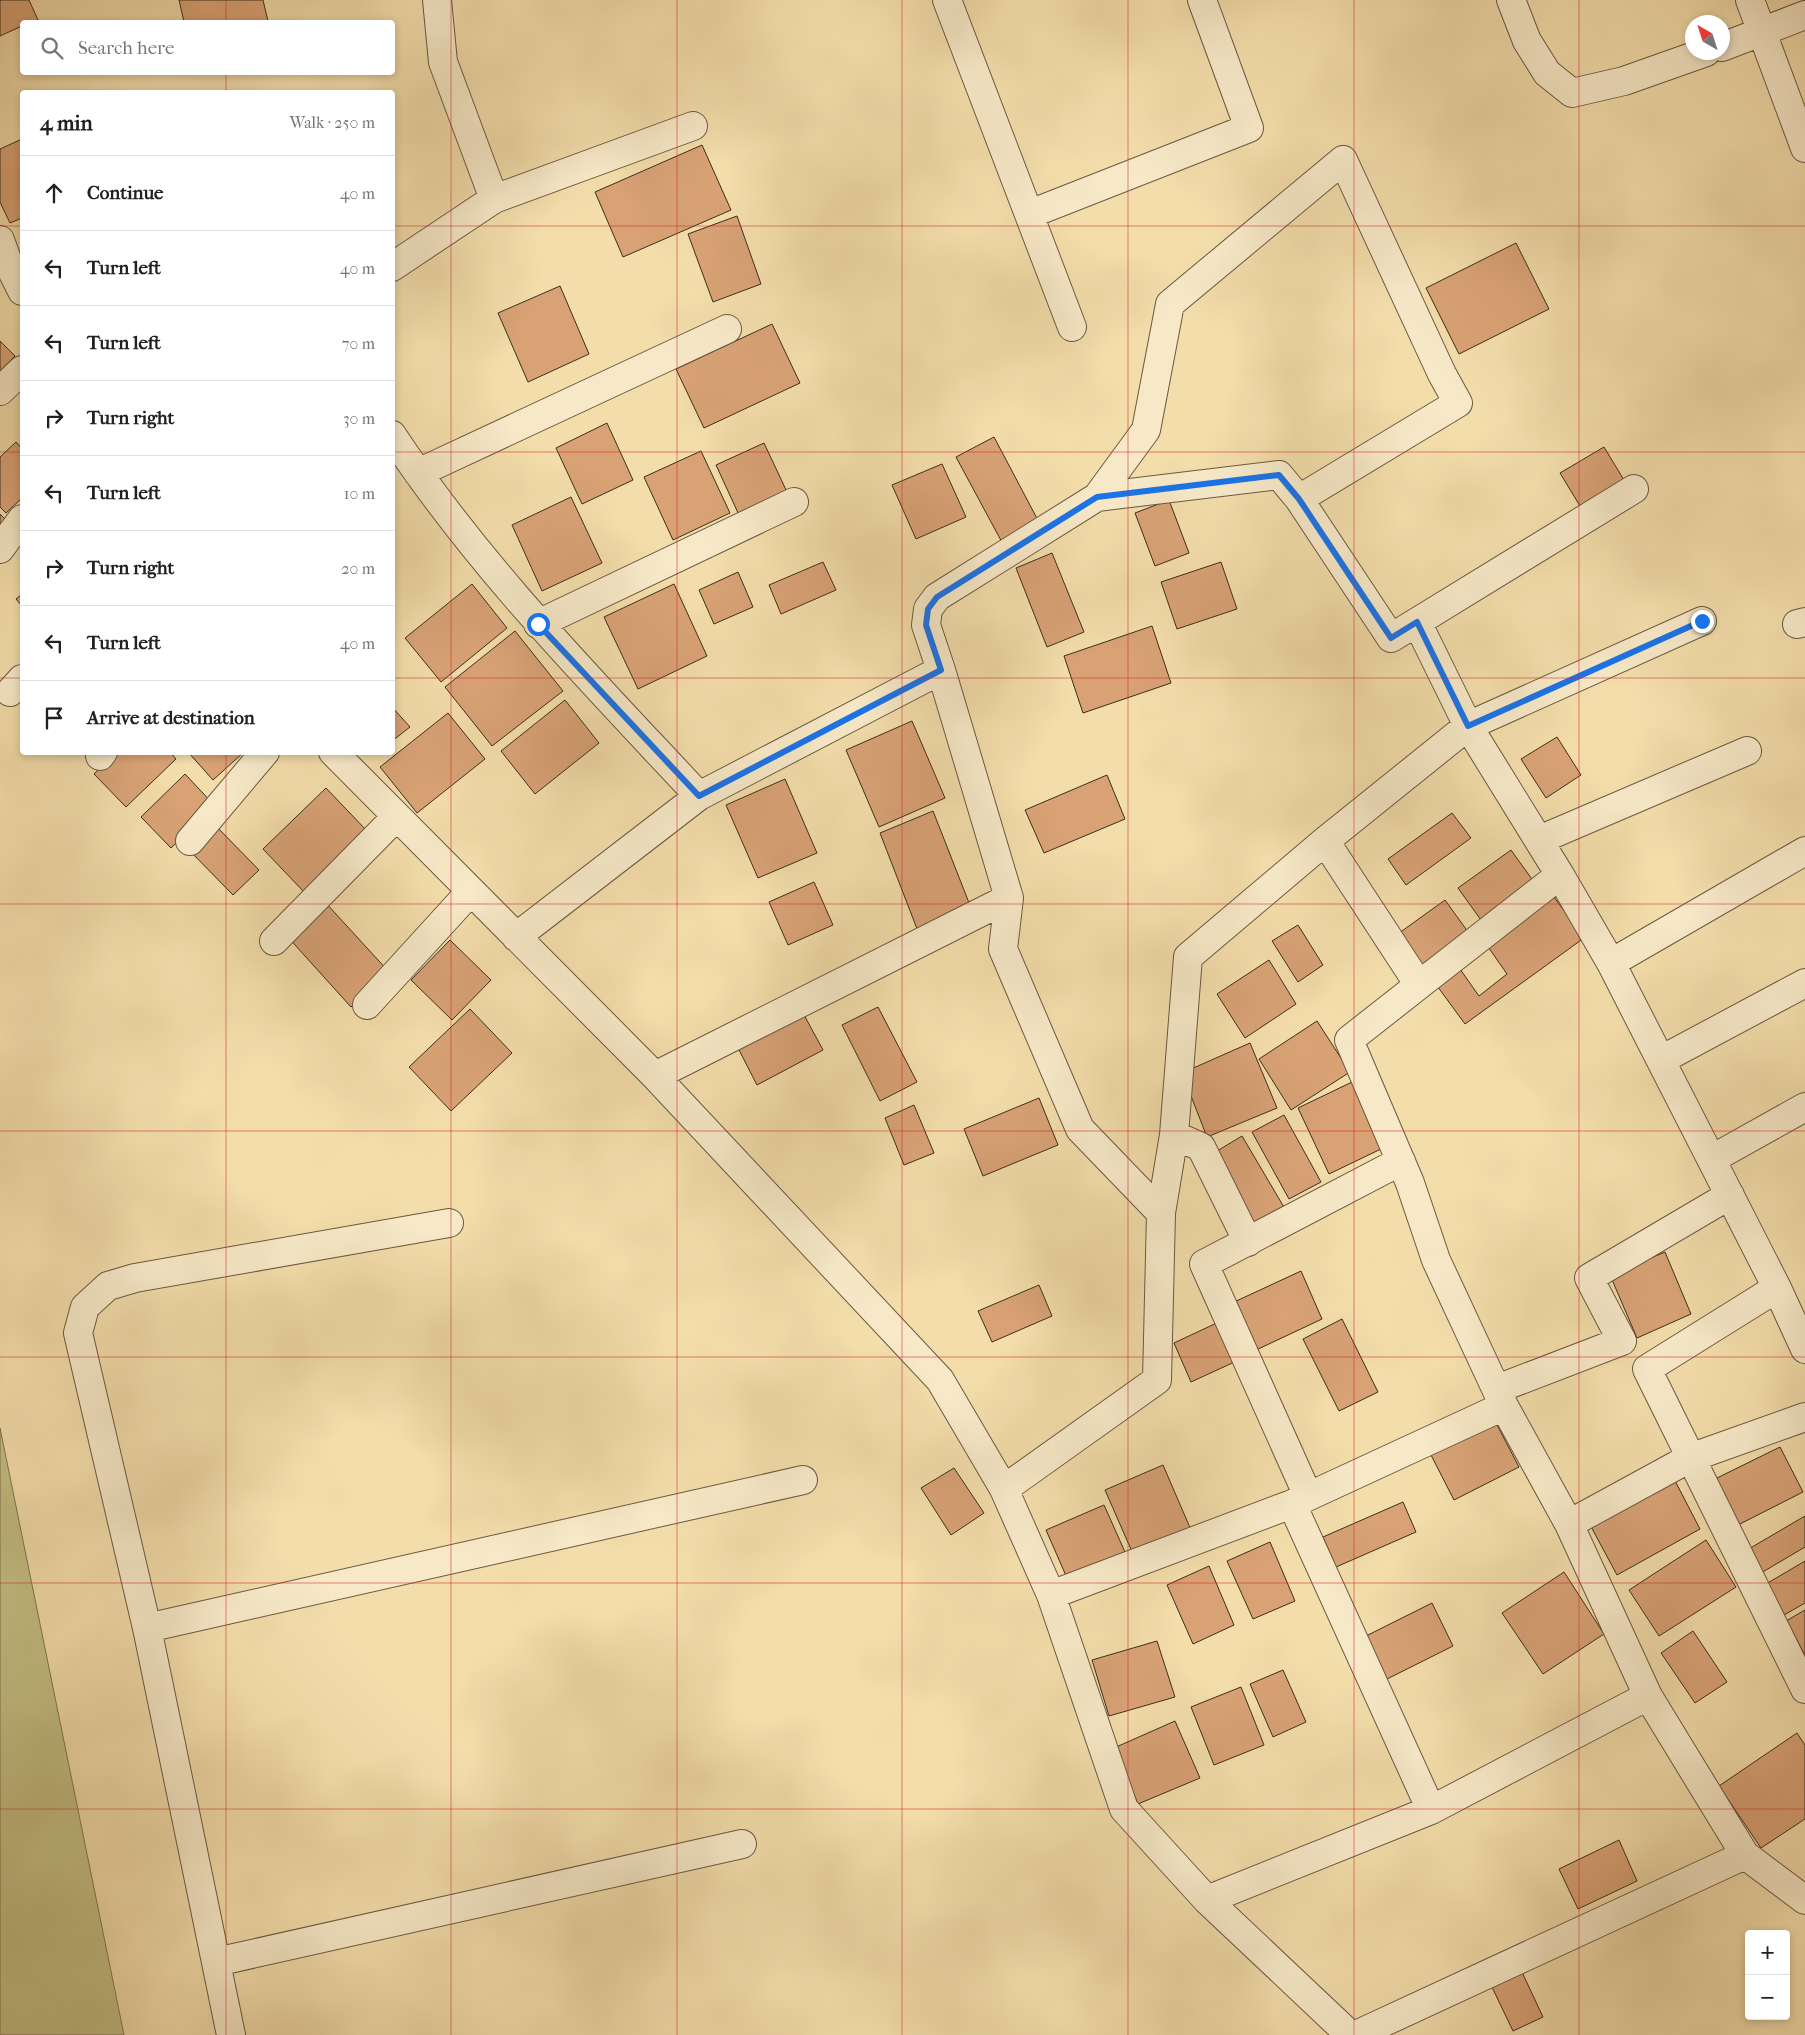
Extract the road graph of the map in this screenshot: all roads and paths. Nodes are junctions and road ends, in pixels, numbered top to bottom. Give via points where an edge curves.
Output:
1 (437, 0) edge
2 (946, 0) edge
3 (1202, 0) edge
4 (1511, 0) edge
5 (1750, 0) edge
6 (1805, 15) edge
7 (1762, 33) junction
8 (1730, 44) edge
9 (1685, 59) edge
10 (693, 126) dead end
11 (1805, 148) edge
12 (494, 199) junction
13 (1030, 214) junction
14 (0, 240) edge
15 (395, 264) edge
16 (20, 287) edge
17 (1072, 327) dead end
18 (727, 329) dead end
19 (20, 372) edge
20 (0, 391) edge
21 (395, 439) edge
22 (418, 473) junction
23 (1634, 489) dead end
24 (1097, 497) junction
25 (1299, 499) junction
26 (794, 502) dead end
27 (20, 522) edge
28 (0, 549) edge
29 (1702, 621) dead end
30 (1417, 622) junction
31 (538, 624) junction
32 (941, 670) junction
33 (1468, 726) junction
34 (1747, 752) dead end
35 (262, 755) edge
36 (336, 755) edge
37 (699, 796) junction
38 (396, 817) junction
39 (1539, 840) junction
40 (190, 841) dead end
41 (1325, 841) junction
42 (1805, 851) edge
43 (1560, 875) junction
44 (470, 892) junction
45 (1009, 898) junction
46 (516, 937) junction
47 (274, 940) dead end
48 (1612, 963) junction
49 (1805, 983) edge
50 (1419, 985) junction
51 (367, 1005) dead end
52 (1661, 1060) junction
53 (655, 1076) junction
54 (1805, 1107) edge
55 (1174, 1135) junction
56 (1712, 1159) junction
57 (1401, 1162) junction
58 (1730, 1195) junction
59 (1161, 1213) junction
60 (449, 1223) dead end
61 (1248, 1242) junction
62 (1777, 1288) junction
63 (1805, 1349) edge
64 (1500, 1397) junction
65 (1805, 1417) edge
66 (1690, 1458) junction
67 (803, 1480) dead end
68 (1004, 1489) junction
69 (1300, 1500) junction
70 (1569, 1524) junction
71 (1051, 1595) junction
72 (147, 1628) junction
73 (1803, 1680) edge
74 (1648, 1696) junction
75 (1431, 1810) junction
76 (742, 1844) dead end
77 (1745, 1855) junction
78 (1207, 1900) junction
79 (1805, 1900) edge
80 (216, 1962) junction
81 (231, 2035) edge
82 (1350, 2035) edge
83 (1356, 2035) edge

1 - 12 street via 443,62
2 - 13 street
3 - 13 street via 1248,128
4 - 9 street via 1527,41 1547,73 1572,93 1624,81
5 - 7 street
6 - 7 street
7 - 8 street
7 - 11 street
10 - 12 street
12 - 15 street
13 - 17 street
14 - 16 street
18 - 22 street
19 - 20 street
21 - 22 street
22 - 31 street via 471,544
23 - 30 street
24 - 25 street via 1279,475
24 - 25 street via 1146,430 1170,304 1343,160 1458,402
24 - 32 street via 937,597 928,609 926,625
25 - 30 street via 1391,638
26 - 31 street
27 - 28 street
29 - 33 street
30 - 33 street
31 - 37 street
32 - 37 street
32 - 45 street
33 - 39 street
33 - 41 street
34 - 39 street
35 - 40 street
36 - 38 street
37 - 46 street
38 - 44 street
38 - 47 street
39 - 43 street
41 - 50 street
41 - 55 street via 1188,957
42 - 48 street
43 - 48 street
43 - 50 street
44 - 46 street
44 - 51 street
45 - 53 street
45 - 59 street via 1003,949 1080,1129
46 - 53 street
48 - 52 street
49 - 52 street
50 - 57 street via 1349,1040
52 - 56 street
53 - 68 street via 940,1380
54 - 56 street
55 - 59 street
55 - 61 street via 1200,1147
56 - 58 street
57 - 61 street
57 - 64 street via 1436,1260
58 - 62 street
58 - 64 street via 1589,1278 1622,1341
59 - 68 street via 1157,1380
60 - 72 street via 135,1278 108,1286 85,1308 78,1333
61 - 69 street via 1204,1264
62 - 63 street
62 - 66 street via 1647,1369
64 - 69 street
64 - 70 street
65 - 66 street
66 - 70 street
66 - 73 street
67 - 72 street
68 - 71 street
69 - 71 street
69 - 75 street
70 - 74 street
71 - 78 street via 1124,1809
72 - 80 street
74 - 75 street
74 - 77 street
75 - 78 street
76 - 80 street
77 - 79 street
77 - 83 street
78 - 82 street
80 - 81 street

